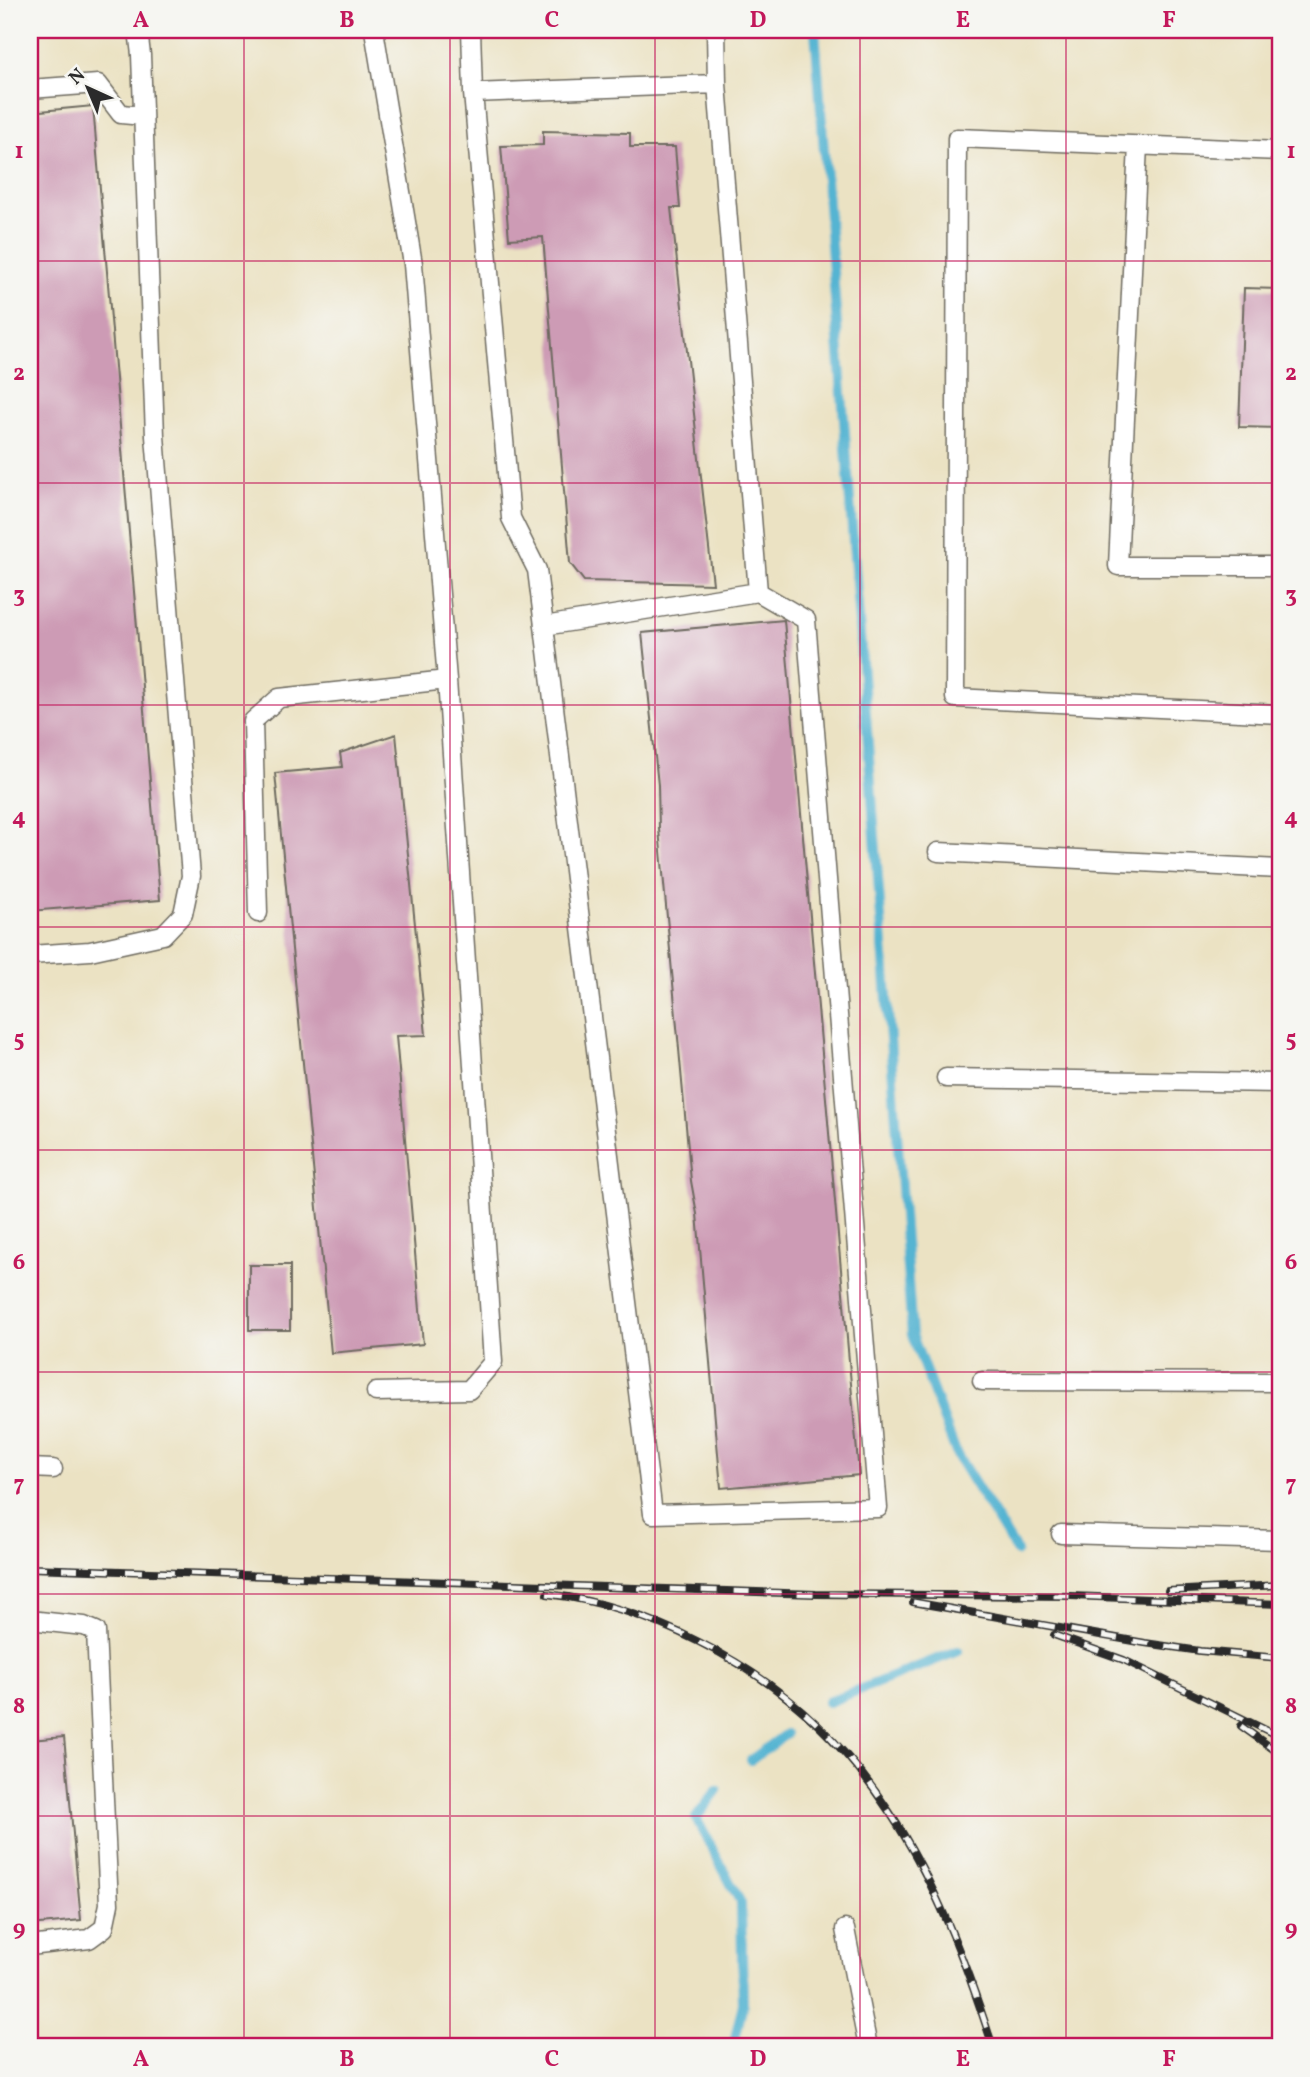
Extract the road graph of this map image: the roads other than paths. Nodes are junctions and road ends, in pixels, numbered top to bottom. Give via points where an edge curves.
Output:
1 (138, 30) edge
2 (374, 30) edge
3 (471, 30) edge
4 (716, 30) edge
5 (717, 84) junction
6 (30, 89) edge
7 (473, 93) junction
8 (143, 116) junction
9 (1138, 145) junction
10 (1280, 151) edge
11 (1280, 566) edge
12 (758, 592) junction
13 (544, 626) junction
14 (447, 680) junction
15 (1280, 714) edge
16 (939, 852) dead end
17 (1280, 869) edge
18 (258, 913) dead end
19 (30, 955) edge
20 (946, 1077) dead end
21 (1280, 1083) edge
22 (982, 1381) dead end
23 (1280, 1382) edge
24 (376, 1392) dead end
25 (30, 1468) edge
26 (53, 1469) dead end
27 (1061, 1534) dead end
28 (1280, 1540) edge
29 (30, 1620) edge
30 (845, 1930) dead end
31 (30, 1946) edge
32 (868, 2047) edge

1 - 8 lane
2 - 14 lane via 413,264
3 - 7 lane
4 - 5 lane
5 - 7 lane
5 - 12 lane
6 - 8 lane via 98,84 121,114
7 - 13 lane via 512,518 537,570
8 - 19 lane via 155,436 191,876 183,914 163,935 90,951
9 - 10 lane
9 - 11 lane via 1118,566
9 - 15 lane via 957,138 955,698
12 - 13 lane
12 - 13 lane via 806,620 878,1508 653,1514
14 - 18 lane via 279,698 253,721
14 - 24 lane via 493,1362 470,1390
16 - 17 lane
20 - 21 lane
22 - 23 lane
25 - 26 lane
27 - 28 lane
29 - 31 lane via 96,1631 109,1904 104,1928 89,1939
30 - 32 lane

